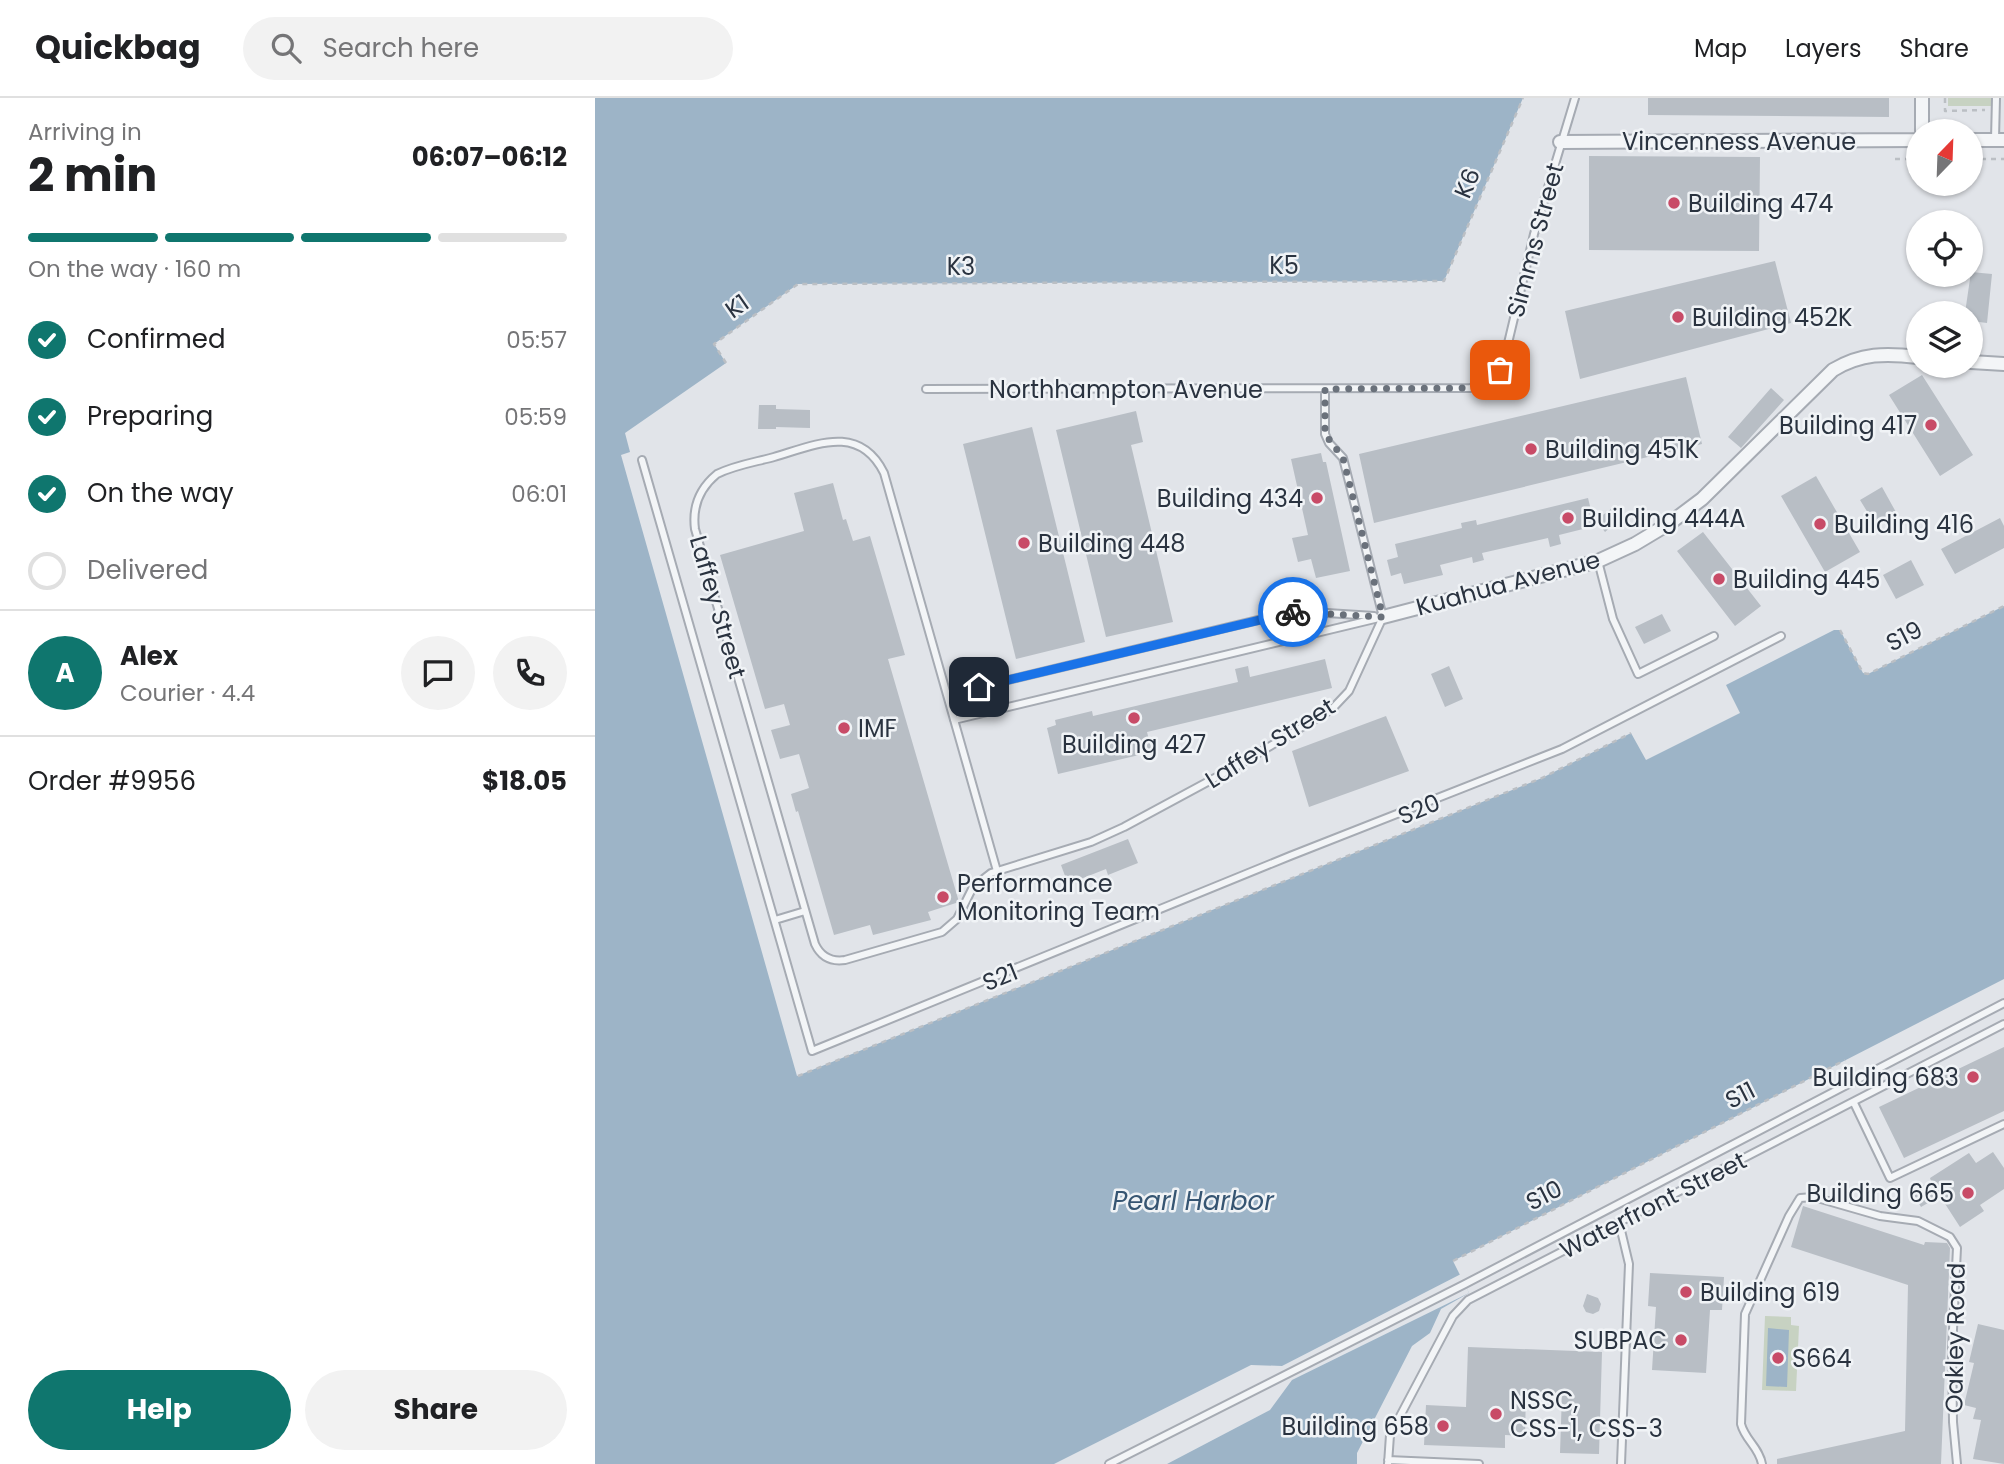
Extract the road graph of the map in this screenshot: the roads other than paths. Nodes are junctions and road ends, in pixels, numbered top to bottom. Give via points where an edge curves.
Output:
1 (1575, 98) edge
2 (1922, 98) edge
3 (1996, 98) edge
4 (1922, 119) edge
5 (1906, 139) edge
6 (2000, 139) edge
7 (1560, 142) junction
8 (1906, 356) edge
9 (1983, 363) edge
10 (2004, 364) edge
11 (926, 388) dead end
12 (1325, 389) junction
13 (642, 460) dead end
14 (1598, 561) junction
15 (1383, 617) junction
16 (1714, 636) dead end
17 (1781, 636) dead end
18 (979, 687) dead end
19 (954, 720) junction
20 (997, 871) junction
21 (806, 911) junction
22 (775, 920) junction
23 (2004, 1003) edge
24 (2004, 1024) edge
25 (1854, 1103) junction
26 (2004, 1124) edge
27 (1619, 1222) junction
28 (1388, 1462) edge
29 (1109, 1464) edge
30 (1479, 1464) edge
31 (1621, 1464) edge
32 (1762, 1464) edge
33 (1957, 1464) edge

1 - 7 lane, Simms Street
2 - 4 street
3 - 6 lane
5 - 7 street, Vincenness Avenue
7 - 12 lane, Simms Street via 1497,375 1475,388
8 - 14 street, Kuahua Avenue via 1868,355 1843,363 1702,499 1635,544
9 - 10 street
11 - 12 lane, Northhampton Avenue
12 - 15 lane via 1325,434 1343,458
13 - 22 lane
14 - 15 street, Kuahua Avenue
14 - 16 lane via 1613,619 1638,674
15 - 18 lane via 1296,611
15 - 19 lane, Kuahua Avenue
15 - 20 lane, Laffey Street via 1349,691 1332,709 1124,827
17 - 22 lane via 1562,749 812,1051
19 - 20 lane, Laffey Street
19 - 21 lane, Laffey Street via 884,473 871,455 852,443 830,441 725,471 706,485 695,505 695,529
20 - 21 lane, Laffey Street via 973,887 957,919 942,932 845,960 830,960 818,951
21 - 22 lane
23 - 29 lane
24 - 25 lane, Waterfront Street
25 - 26 lane via 1890,1178
25 - 27 lane, Waterfront Street
27 - 28 lane, Waterfront Street via 1462,1305 1390,1435
27 - 31 lane via 1629,1264
28 - 30 lane
32 - 33 lane, Oakley Road via 1741,1424 1745,1314 1789,1216 1800,1198 1814,1197 1879,1216 1918,1221 1949,1237 1957,1248 1952,1350

